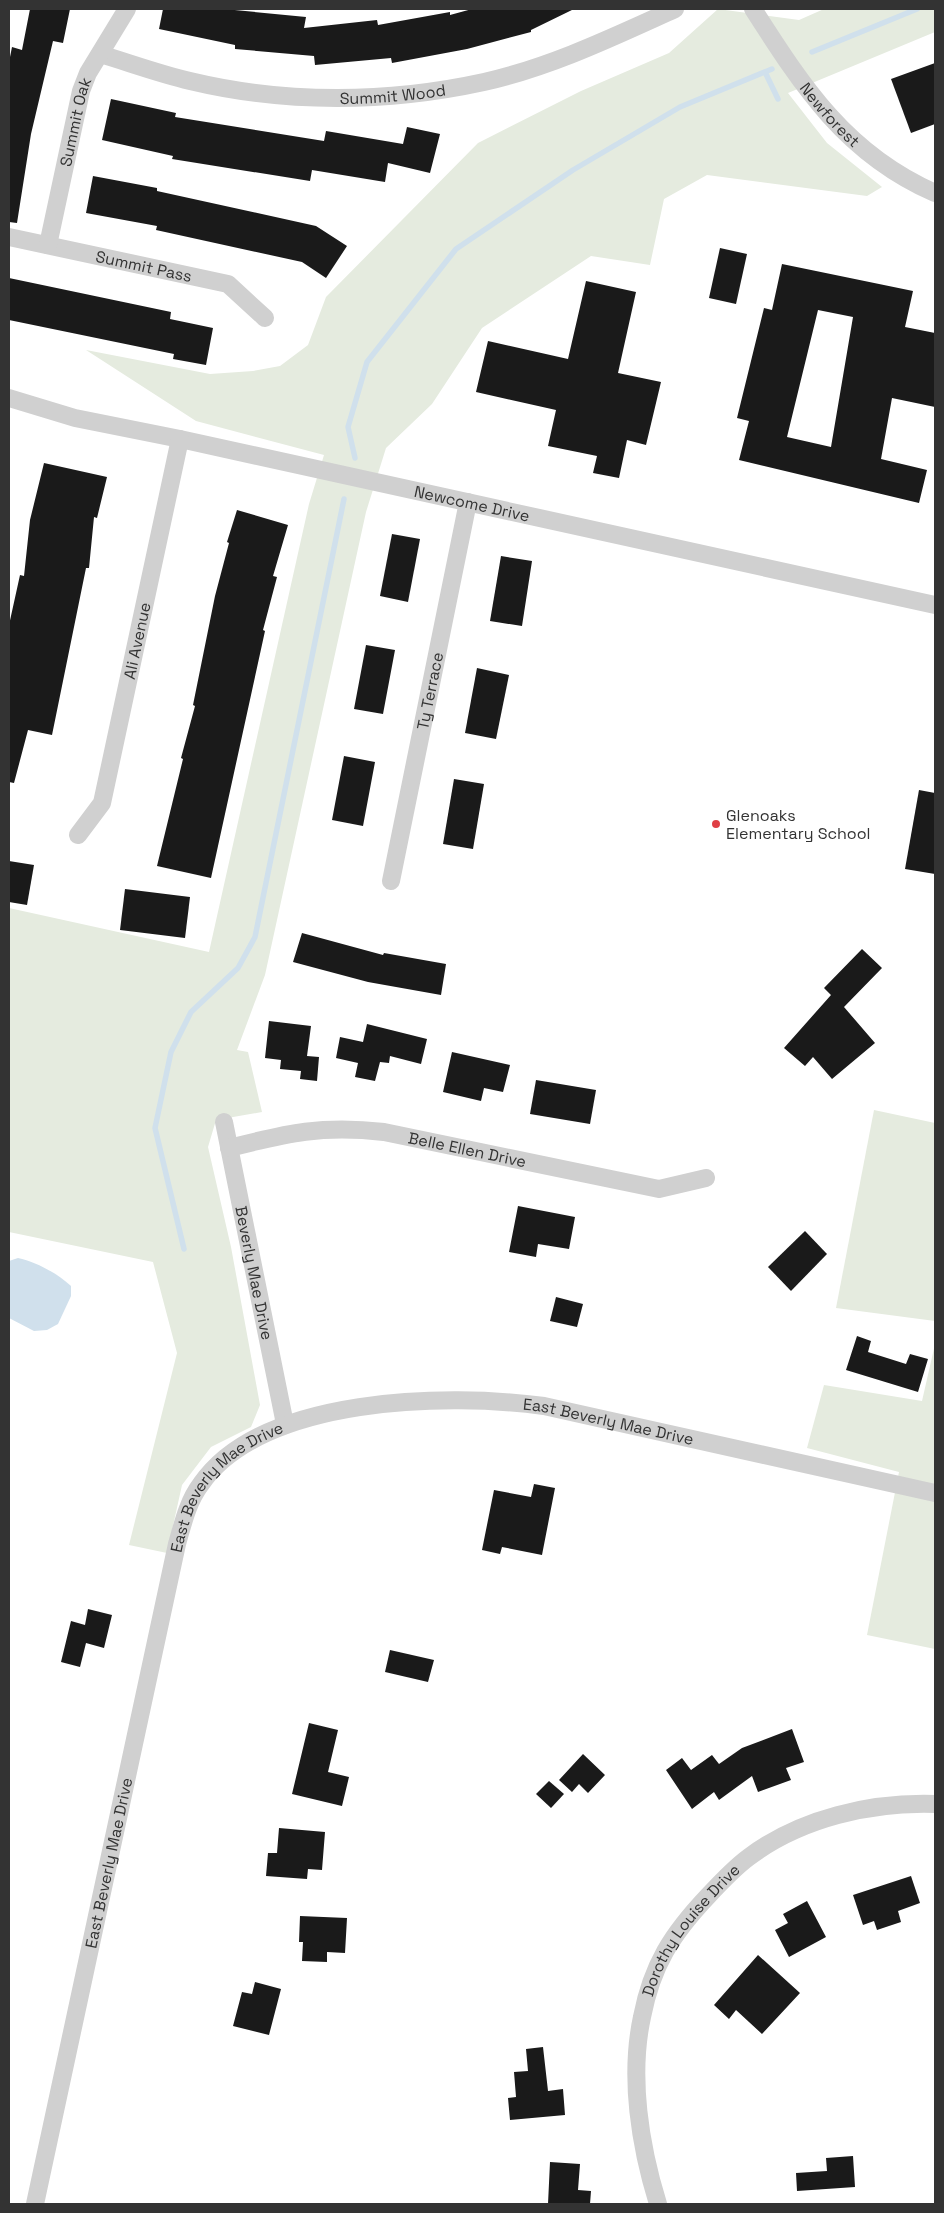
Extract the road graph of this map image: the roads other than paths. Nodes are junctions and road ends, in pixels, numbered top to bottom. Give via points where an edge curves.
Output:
1 (126, 9) edge
2 (675, 9) edge
3 (753, 9) edge
4 (100, 54) junction
5 (935, 193) edge
6 (9, 237) edge
7 (48, 245) junction
8 (265, 318) dead end
9 (9, 398) edge
10 (180, 439) junction
11 (468, 502) junction
12 (935, 605) edge
13 (78, 835) dead end
14 (391, 881) dead end
15 (224, 1122) dead end
16 (229, 1148) junction
17 (706, 1178) dead end
18 (285, 1424) junction
19 (935, 1493) edge
20 (935, 1804) edge
21 (35, 2204) edge
22 (658, 2204) edge

1 - 4 street, Summit Oak
2 - 4 street, Summit Wood via 588,48 493,79 424,92 364,98 295,97 236,90 189,81
3 - 5 street, Newforest via 803,85 837,125 863,149
4 - 7 street, Summit Oak via 81,91
6 - 7 street, Summit Pass
7 - 8 street, Summit Pass via 228,284
9 - 10 street, Newcome Drive via 75,418
10 - 11 street, Newcome Drive
10 - 13 street, Ali Avenue via 102,803
11 - 12 street, Newcome Drive
11 - 14 street, Ty Terrace
15 - 16 street, Beverly Mae Drive
16 - 17 street, Belle Ellen Drive via 293,1132 353,1128 659,1189
16 - 18 street, Beverly Mae Drive
18 - 19 street, East Beverly Mae Drive via 402,1402 455,1399 510,1402 544,1406
18 - 21 street, East Beverly Mae Drive via 239,1447 220,1463 201,1483 187,1510
20 - 22 street, Dorothy Louise Drive via 913,1803 838,1815 774,1840 727,1876 680,1925 664,1950 652,1981 642,2018 637,2061 641,2122

